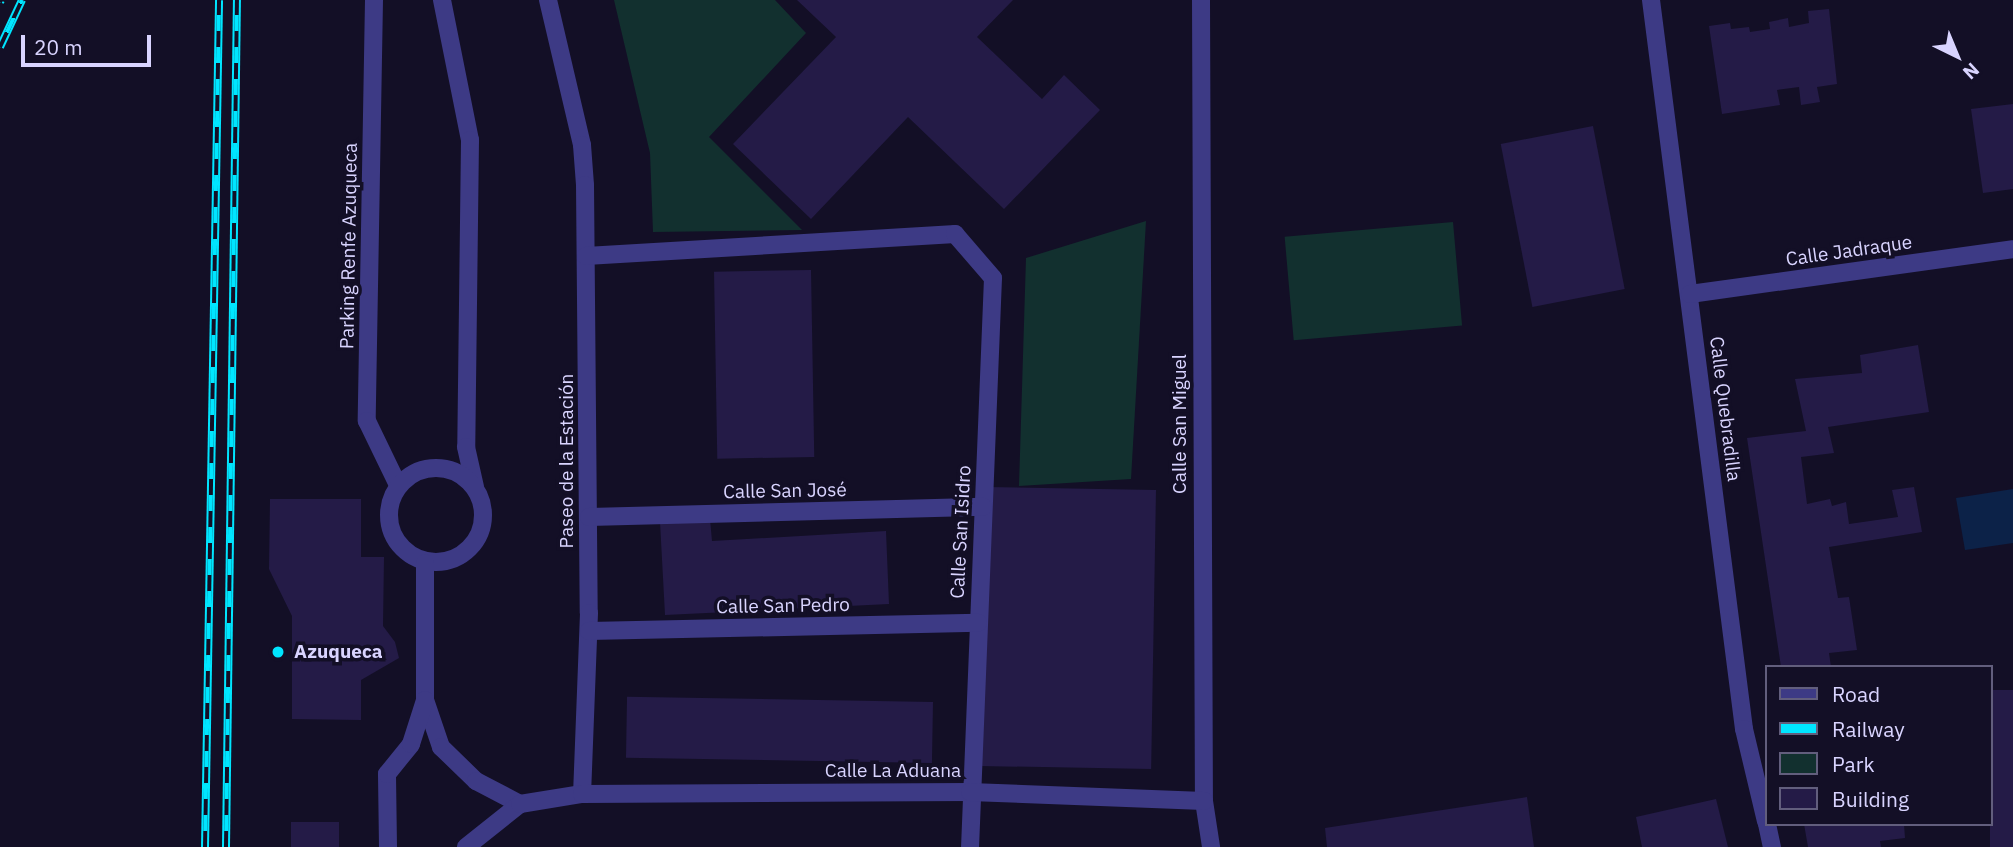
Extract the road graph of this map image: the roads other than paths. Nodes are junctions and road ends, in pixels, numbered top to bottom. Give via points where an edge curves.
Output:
1 (374, 0) edge
2 (442, 0) edge
3 (548, 0) edge
4 (1201, 0) edge
5 (1651, 0) edge
6 (2013, 249) edge
7 (586, 256) junction
8 (1690, 295) junction
9 (398, 485) junction
10 (475, 487) junction
11 (983, 507) junction
12 (589, 517) junction
13 (425, 563) junction
14 (978, 622) junction
15 (589, 631) junction
16 (425, 701) junction
17 (970, 792) junction
18 (582, 794) junction
19 (1204, 801) junction
20 (520, 804) junction
21 (1764, 811) edge
22 (1768, 826) edge
23 (388, 847) edge
24 (466, 847) edge
25 (970, 847) edge
26 (1211, 847) edge
27 (1772, 847) edge

1 - 9 street, Parking Renfe Azuqueca via 367,421
2 - 10 street via 470,140 466,447
3 - 7 street, Paseo de la Estación via 582,145
4 - 19 street, Calle San Miguel
5 - 8 street, Calle Quebradilla
6 - 8 street, Calle Jadraque
7 - 11 street, Calle San Isidro via 955,234 993,278
7 - 12 street, Paseo de la Estación
8 - 21 street, Calle Quebradilla via 1744,729
9 - 10 street via 422,469 452,470
9 - 13 street via 387,515 397,546
10 - 13 street via 484,514 476,542 454,560
11 - 12 street, Calle San José
11 - 14 street, Calle San Isidro
12 - 15 street, Paseo de la Estación
13 - 16 street
14 - 15 street, Calle San Pedro
14 - 17 street, Calle San Isidro
15 - 18 street, Paseo de la Estación
16 - 20 street via 441,747 476,781
16 - 23 street via 411,744 387,774
17 - 18 street, Calle La Aduana
17 - 19 street, Calle La Aduana
17 - 25 street, Calle San Isidro
18 - 20 street
19 - 26 street, Calle San Miguel
20 - 24 street
22 - 27 street, Calle Quebradilla

